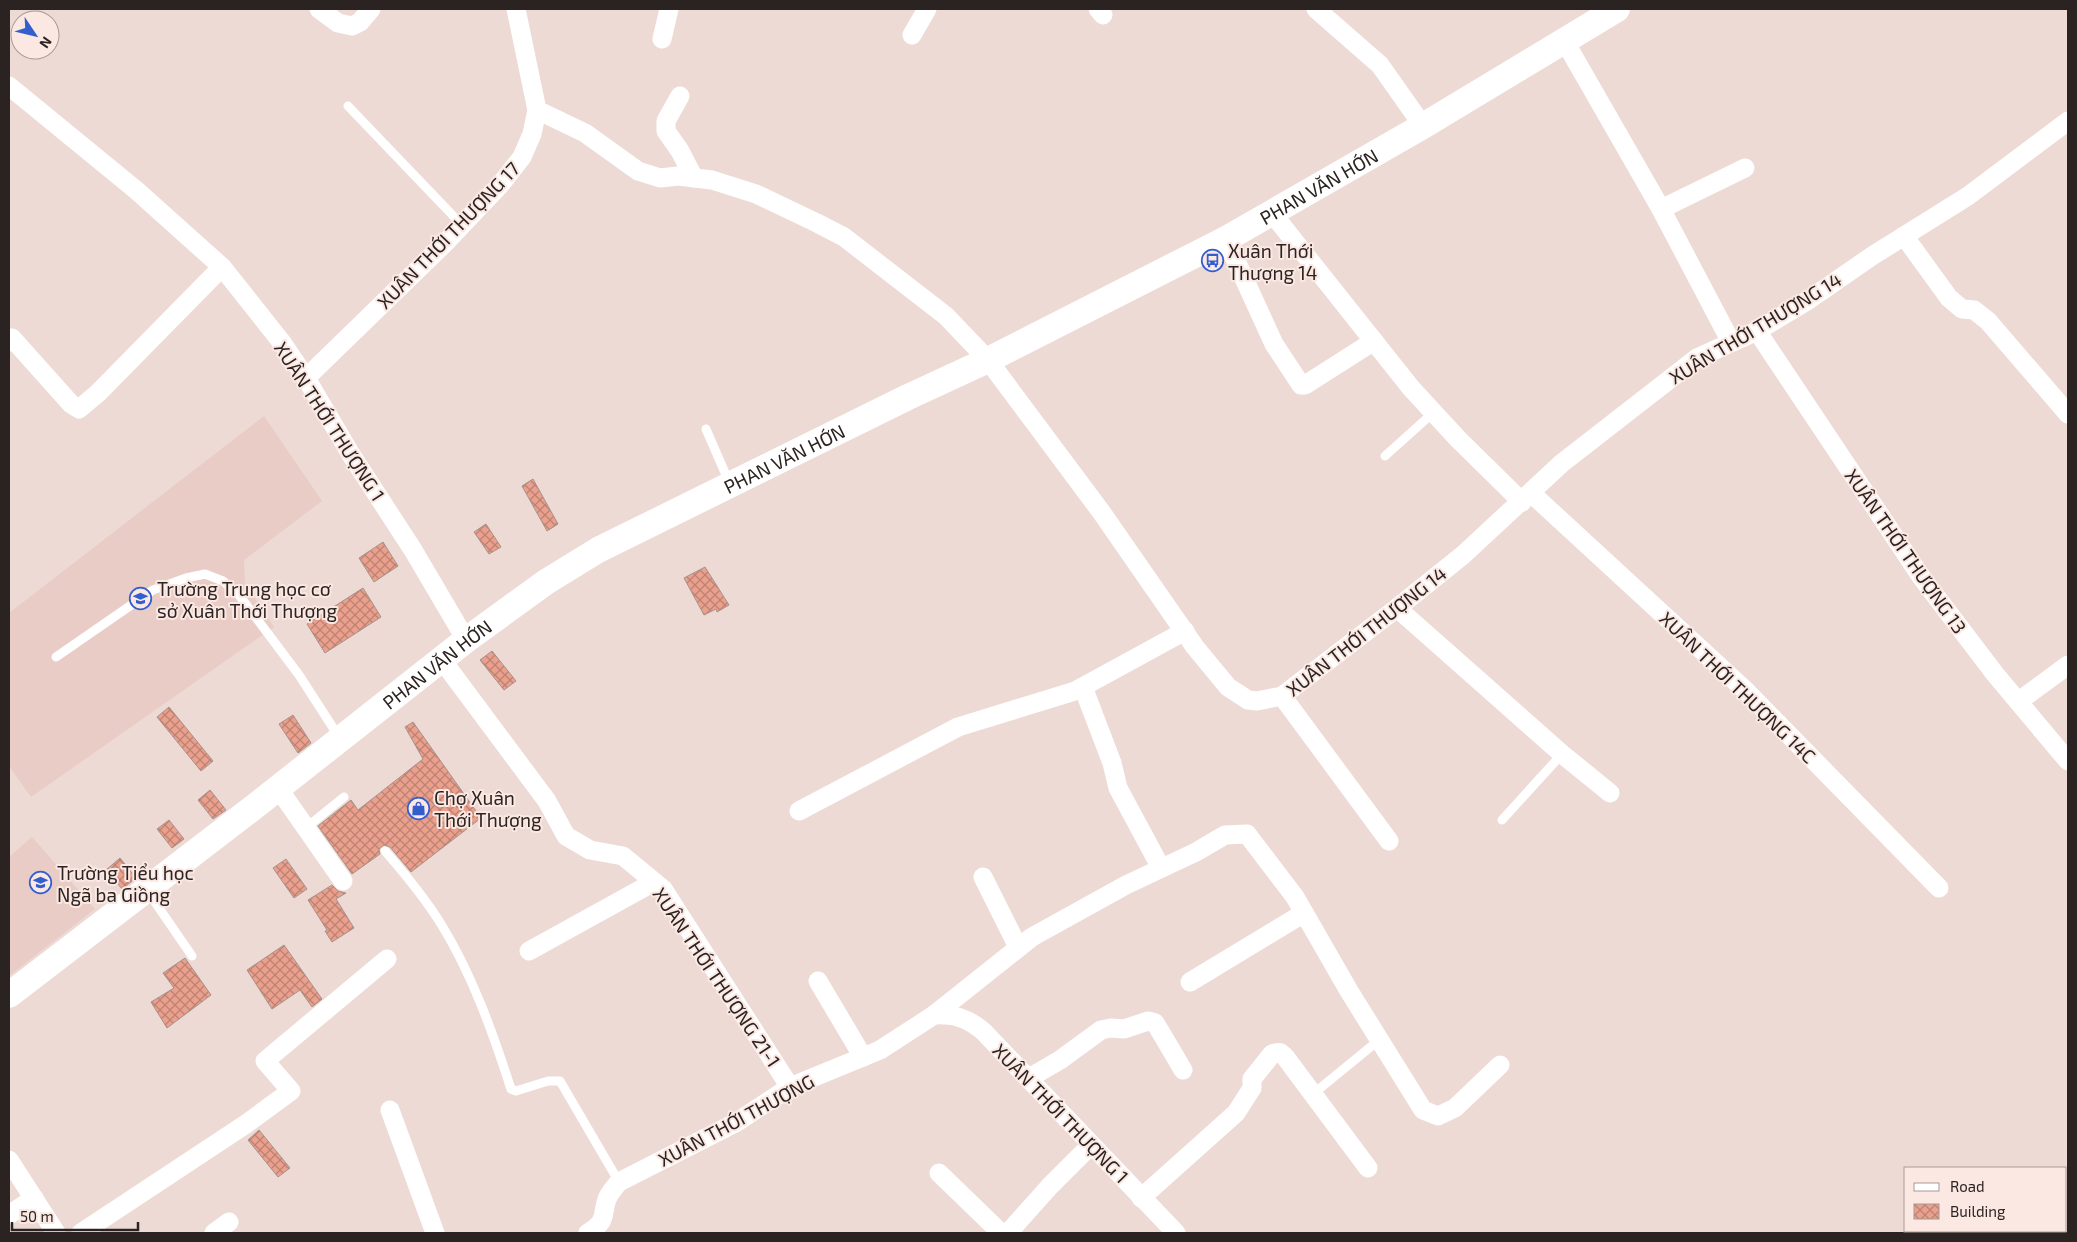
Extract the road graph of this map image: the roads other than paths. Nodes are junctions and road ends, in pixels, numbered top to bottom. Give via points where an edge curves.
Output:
1 (319, 9) edge
2 (371, 9) edge
3 (516, 9) edge
4 (669, 9) edge
5 (927, 9) edge
6 (1316, 9) edge
7 (1617, 9) edge
8 (912, 35) dead end
9 (662, 39) dead end
10 (1564, 40) junction
11 (9, 86) edge
12 (680, 96) dead end
13 (348, 106) dead end
14 (537, 110) junction
15 (2068, 121) edge
16 (1423, 126) junction
17 (1745, 168) dead end
18 (694, 178) junction
19 (1661, 209) junction
20 (1272, 213) junction
21 (461, 224) junction
22 (1904, 236) junction
23 (1226, 239) junction
24 (222, 267) junction
25 (1757, 331) junction
26 (10, 338) edge
27 (1374, 341) junction
28 (1731, 342) junction
29 (988, 360) junction
30 (306, 378) junction
31 (1434, 412) junction
32 (2068, 414) edge
33 (706, 430) dead end
34 (1385, 456) dead end
35 (730, 485) junction
36 (1526, 497) junction
37 (1398, 608) junction
38 (1185, 631) junction
39 (466, 640) junction
40 (56, 657) dead end
41 (442, 660) junction
42 (2068, 665) edge
43 (1083, 687) junction
44 (1282, 696) junction
45 (2019, 701) junction
46 (341, 739) junction
47 (1562, 754) junction
48 (2068, 761) edge
49 (278, 788) junction
50 (1610, 793) dead end
51 (344, 796) dead end
52 (799, 811) dead end
53 (1502, 820) dead end
54 (307, 827) junction
55 (1389, 841) dead end
56 (385, 851) dead end
57 (1161, 868) junction
58 (983, 877) dead end
59 (343, 880) dead end
60 (654, 882) junction
61 (1939, 888) dead end
62 (146, 890) junction
63 (1304, 913) junction
64 (1018, 948) junction
65 (529, 951) dead end
66 (192, 956) dead end
67 (388, 959) dead end
68 (818, 981) dead end
69 (1190, 982) dead end
70 (9, 995) edge
71 (934, 1015) junction
72 (1379, 1040) junction
73 (863, 1057) junction
74 (1500, 1065) dead end
75 (1183, 1070) dead end
76 (1028, 1078) junction
77 (790, 1087) junction
78 (1313, 1094) junction
79 (390, 1110) dead end
80 (1091, 1145) junction
81 (9, 1160) edge
82 (1368, 1168) dead end
83 (940, 1173) dead end
84 (619, 1182) junction
85 (34, 1198) junction
86 (1141, 1198) junction
87 (9, 1215) edge
88 (230, 1222) dead end
89 (56, 1233) edge
90 (81, 1233) edge
91 (214, 1233) edge
92 (435, 1233) edge
93 (588, 1233) edge
94 (1001, 1233) edge
95 (1008, 1233) edge
96 (1176, 1233) edge

1 - 2 street via 338,22 352,26
3 - 14 street, XUÂN THỚI THƯỢNG 17
4 - 9 street
5 - 8 street
6 - 16 street via 1380,65
7 - 10 main road, PHAN VĂN HỚN
10 - 16 main road, PHAN VĂN HỚN
10 - 19 street
11 - 24 street, XUÂN THỚI THƯỢNG 1 via 136,190
12 - 18 street via 666,121 666,131
13 - 21 lane
14 - 18 street, XUÂN THỚI THƯỢNG 14 via 585,133 638,171 660,178
14 - 21 street, XUÂN THỚI THƯỢNG 17 via 532,134 522,157 500,185
15 - 22 street, XUÂN THỚI THƯỢNG 14 via 1968,196
16 - 20 main road, PHAN VĂN HỚN
17 - 19 street
18 - 29 street, XUÂN THỚI THƯỢNG 14 via 712,180 756,194 844,238 946,316
19 - 28 street
20 - 23 main road, PHAN VĂN HỚN
20 - 27 street, XUÂN THỚI THƯỢNG 14C
21 - 30 street, XUÂN THỚI THƯỢNG 17
22 - 25 street, XUÂN THỚI THƯỢNG 14
22 - 32 street via 1949,298 1962,309 1974,310 1988,321
23 - 27 street via 1274,344 1301,385
23 - 29 main road, PHAN VĂN HỚN
24 - 26 street via 80,409 71,404
24 - 30 street, XUÂN THỚI THƯỢNG 1
25 - 28 street, XUÂN THỚI THƯỢNG 14
25 - 45 street, XUÂN THỚI THƯỢNG 13 via 1922,578
27 - 31 street, XUÂN THỚI THƯỢNG 14C
28 - 36 street, XUÂN THỚI THƯỢNG 14 via 1697,358 1671,377 1569,457
29 - 35 main road, PHAN VĂN HỚN
29 - 38 street, XUÂN THỚI THƯỢNG 14
30 - 39 street, XUÂN THỚI THƯỢNG 1
31 - 34 lane
31 - 36 street, XUÂN THỚI THƯỢNG 14C
33 - 35 lane
35 - 39 main road, PHAN VĂN HỚN via 598,550 546,582
36 - 37 street, XUÂN THỚI THƯỢNG 14 via 1463,555
36 - 61 street, XUÂN THỚI THƯỢNG 14C via 1745,690
37 - 44 street, XUÂN THỚI THƯỢNG 14
37 - 47 street
38 - 43 street
38 - 44 street, XUÂN THỚI THƯỢNG 14 via 1228,687 1257,702
39 - 41 main road, PHAN VĂN HỚN
40 - 46 lane via 153,590 205,574 224,581 239,595 299,675
41 - 46 main road, PHAN VĂN HỚN
41 - 60 street, XUÂN THỚI THƯỢNG 21-1 via 547,801 566,836 590,850 623,856
42 - 45 street
43 - 52 street via 958,727
43 - 57 street via 1112,763 1118,788
44 - 55 street
45 - 48 street, XUÂN THỚI THƯỢNG 13
46 - 49 main road, PHAN VĂN HỚN
47 - 50 street
47 - 53 lane
49 - 54 street
49 - 62 main road, PHAN VĂN HỚN
51 - 54 lane
54 - 59 street
56 - 84 lane via 441,925 468,975 511,1089 516,1091 548,1081 560,1082
57 - 63 street, XUÂN THỚI THƯỢNG via 1224,835 1247,834
57 - 64 street, XUÂN THỚI THƯỢNG via 1040,932
58 - 64 street
60 - 65 street
60 - 77 street, XUÂN THỚI THƯỢNG 21-1 via 663,889 679,913
62 - 66 lane
62 - 70 main road, PHAN VĂN HỚN
63 - 69 street
63 - 72 street
64 - 71 street, XUÂN THỚI THƯỢNG
67 - 90 street via 265,1061 290,1091 246,1124
68 - 73 street
71 - 73 street, XUÂN THỚI THƯỢNG via 880,1050
71 - 76 street, XUÂN THỚI THƯỢNG 1 via 952,1014 974,1023
72 - 74 street via 1424,1110 1438,1116 1455,1108
72 - 78 lane
73 - 77 street, XUÂN THỚI THƯỢNG
75 - 76 street via 1155,1023 1148,1021 1124,1029 1101,1030 1060,1060
76 - 80 street, XUÂN THỚI THƯỢNG 1
77 - 84 street, XUÂN THỚI THƯỢNG via 737,1122
78 - 82 street
78 - 86 street via 1282,1053 1272,1054 1252,1079 1252,1088 1236,1113
79 - 92 street
80 - 86 street, XUÂN THỚI THƯỢNG 1
80 - 95 street
81 - 85 street
83 - 94 street
84 - 93 street via 608,1197 601,1221
85 - 87 street
85 - 89 street
86 - 96 street, XUÂN THỚI THƯỢNG 1
88 - 91 street

